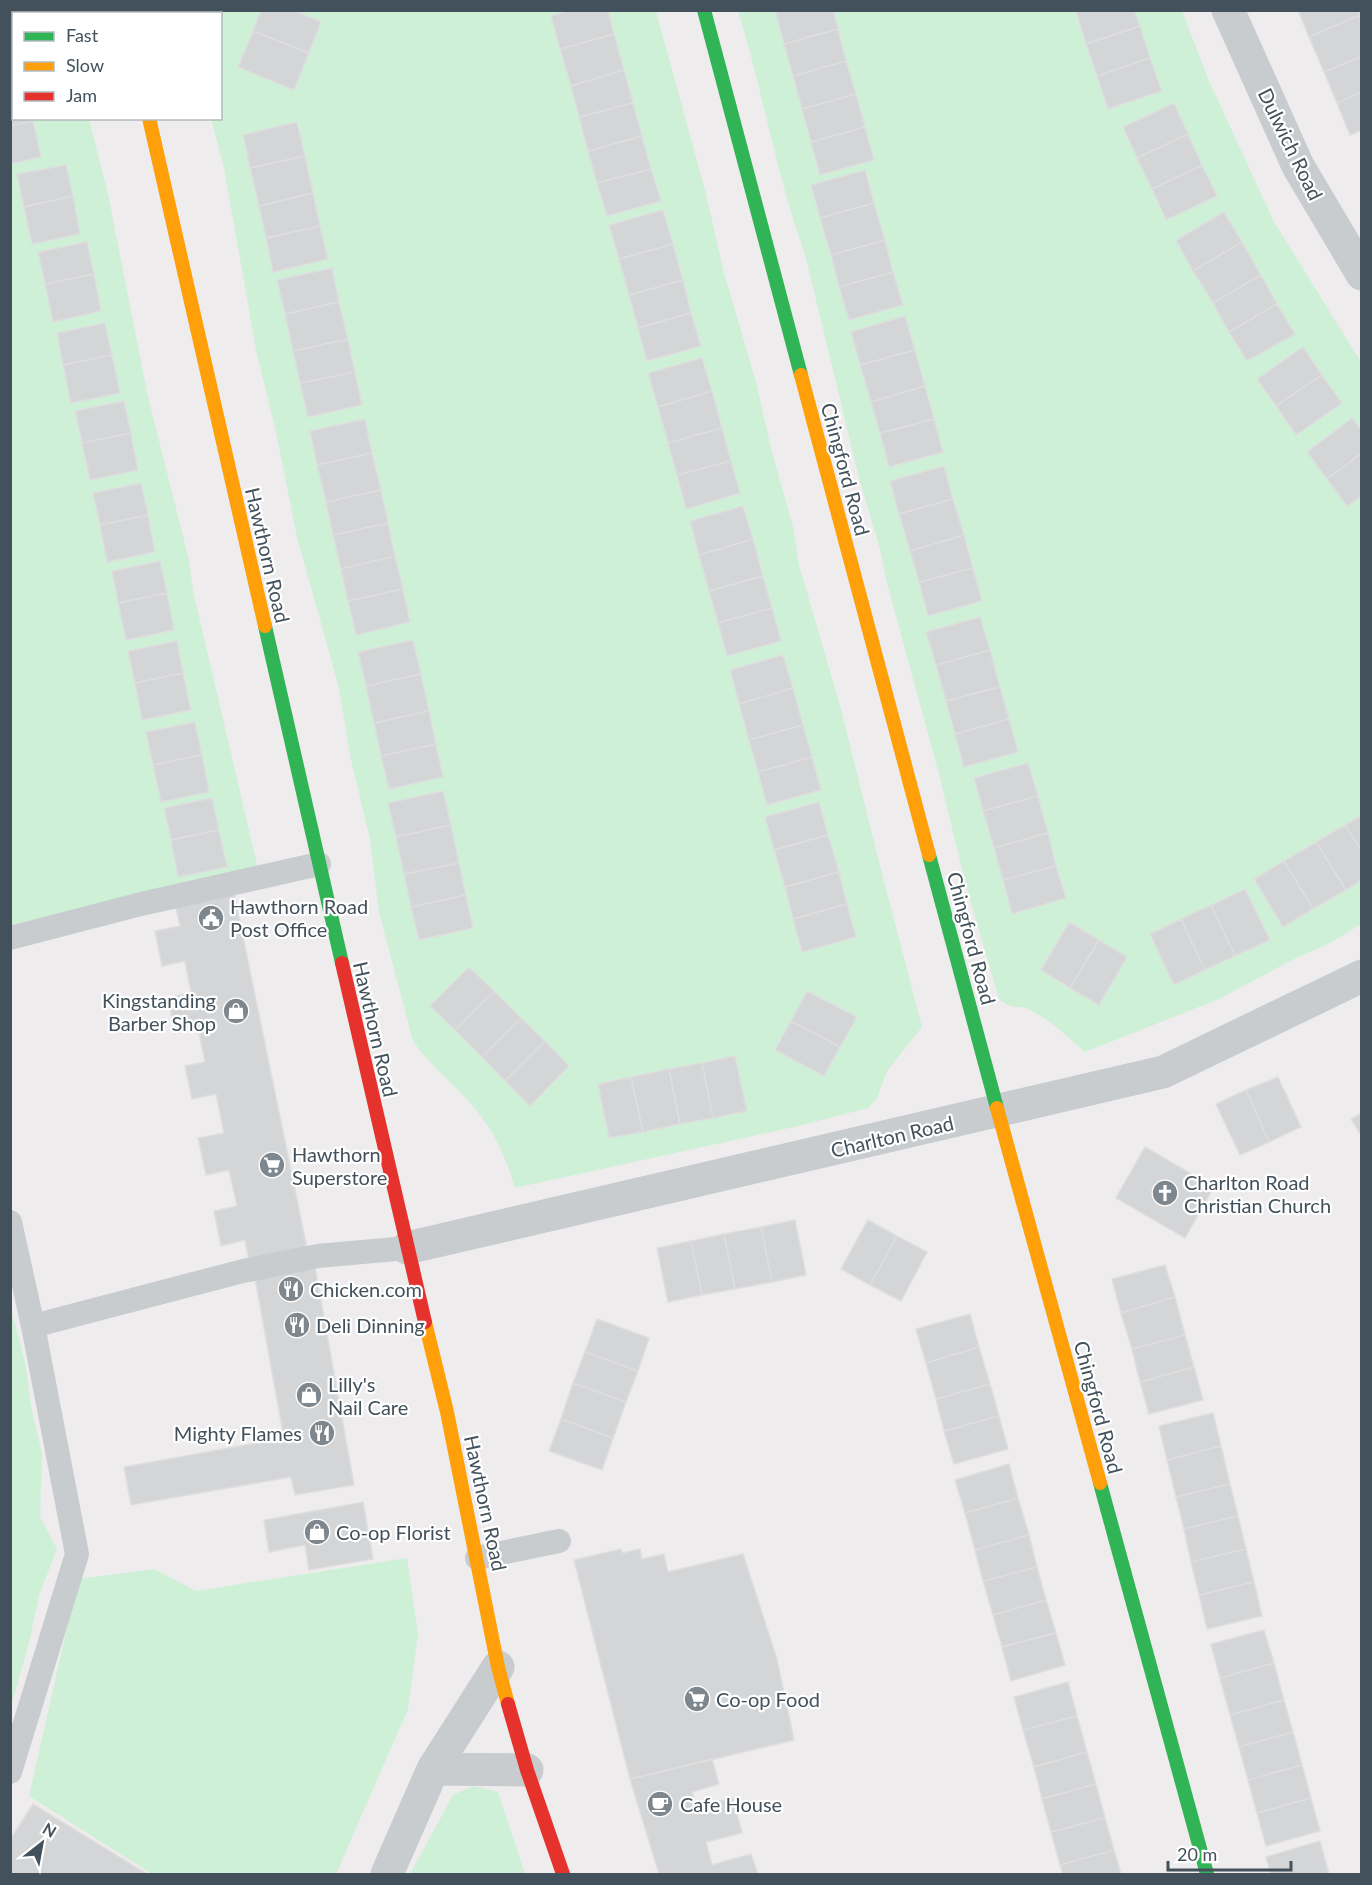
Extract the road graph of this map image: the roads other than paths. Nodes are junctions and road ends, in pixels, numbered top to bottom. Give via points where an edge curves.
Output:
1 (704, 10) edge
2 (1228, 10) edge
3 (149, 120) edge
4 (1362, 274) edge
5 (319, 864) junction
6 (10, 938) edge
7 (1362, 976) edge
8 (998, 1112) junction
9 (10, 1222) edge
10 (406, 1248) junction
11 (33, 1326) junction
12 (559, 1541) dead end
13 (477, 1558) junction
14 (498, 1667) junction
15 (433, 1769) junction
16 (528, 1770) junction
17 (10, 1772) edge
18 (387, 1875) edge
19 (563, 1875) edge
20 (1207, 1875) edge

1 - 8 street, Chingford Road
2 - 4 street, Dulwich Road via 1298,166
3 - 5 street, Hawthorn Road
5 - 6 lane
5 - 10 street, Hawthorn Road
7 - 8 street, Charlton Road via 1163,1072
8 - 10 street, Charlton Road
8 - 20 street, Chingford Road
9 - 11 lane
10 - 11 lane via 318,1256 243,1271
10 - 13 street, Hawthorn Road via 447,1412
11 - 17 lane via 77,1554
12 - 13 lane
13 - 14 street, Hawthorn Road
14 - 15 street
14 - 16 street, Hawthorn Road
15 - 16 street
15 - 18 street
16 - 19 street, Hawthorn Road

